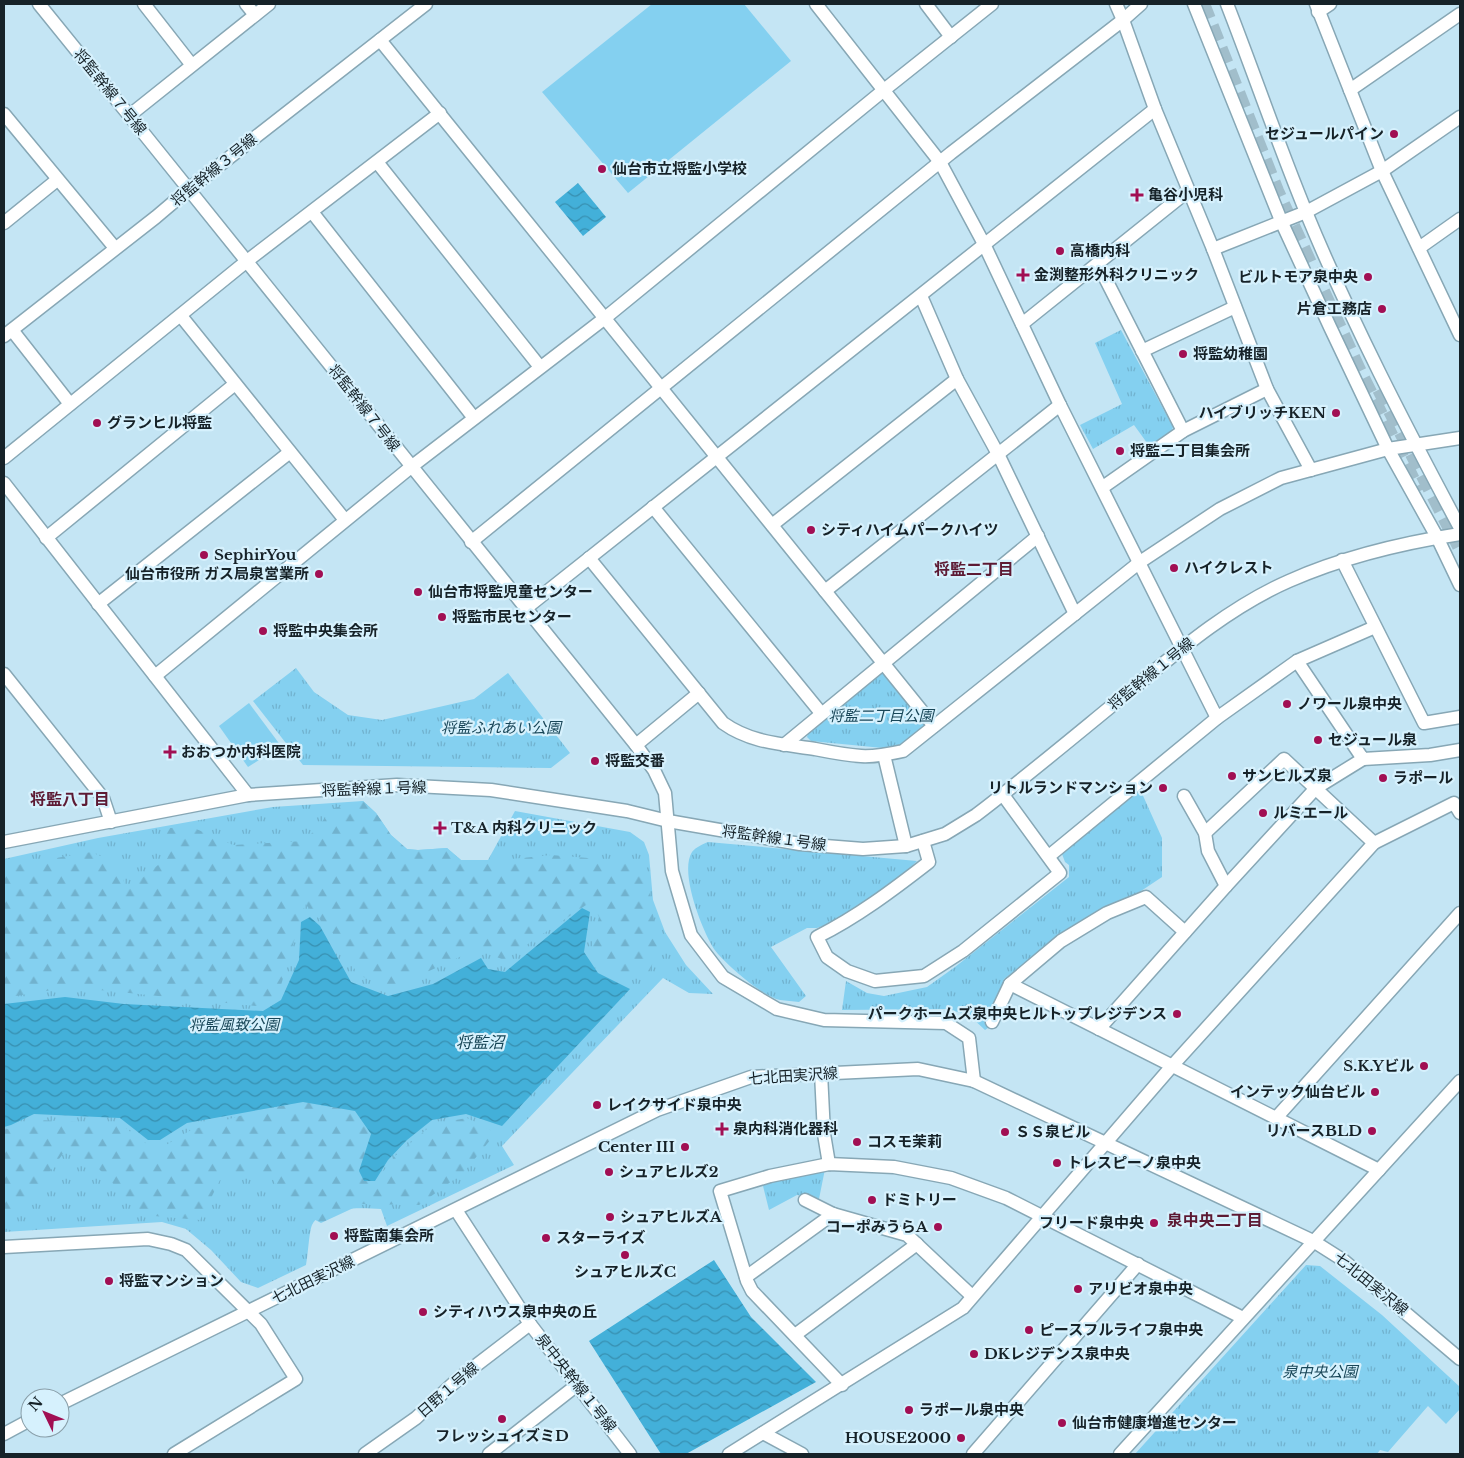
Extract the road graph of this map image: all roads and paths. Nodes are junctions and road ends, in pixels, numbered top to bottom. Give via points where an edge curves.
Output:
1 (39, 4) edge
2 (144, 4) edge
3 (246, 4) edge
4 (269, 4) edge
5 (426, 4) edge
6 (816, 4) edge
7 (926, 4) edge
8 (992, 4) edge
9 (1116, 4) edge
10 (1141, 4) edge
11 (1194, 4) edge
12 (1227, 4) edge
13 (1330, 4) edge
14 (1317, 8) edge
15 (1460, 14) edge
16 (255, 15) junction
17 (1123, 20) junction
18 (951, 37) junction
19 (380, 40) junction
20 (191, 64) junction
21 (884, 90) junction
22 (1350, 90) junction
23 (1155, 109) junction
24 (440, 113) junction
25 (4, 114) edge
26 (130, 115) junction
27 (1460, 117) edge
28 (377, 162) junction
29 (940, 162) junction
30 (1382, 172) junction
31 (57, 180) junction
32 (189, 189) junction
33 (1188, 191) junction
34 (312, 212) junction
35 (1306, 212) junction
36 (1460, 219) edge
37 (4, 223) edge
38 (1282, 223) junction
39 (984, 244) junction
40 (115, 248) junction
41 (1419, 248) junction
42 (1213, 250) junction
43 (247, 260) junction
44 (1098, 264) junction
45 (921, 296) junction
46 (1235, 307) junction
47 (181, 316) junction
48 (604, 318) junction
49 (1022, 324) junction
50 (1459, 329) edge
51 (8, 333) edge
52 (1142, 351) junction
53 (540, 367) junction
54 (957, 379) junction
55 (235, 384) junction
56 (661, 388) junction
57 (1267, 389) junction
58 (70, 404) junction
59 (1060, 405) junction
60 (474, 418) junction
61 (1183, 431) junction
62 (1460, 438) edge
63 (1415, 444) junction
64 (1388, 449) junction
65 (290, 452) junction
66 (998, 454) junction
67 (716, 456) junction
68 (4, 458) edge
69 (411, 467) junction
70 (1311, 470) junction
71 (4, 483) edge
72 (1103, 487) junction
73 (653, 507) junction
74 (345, 520) junction
75 (772, 525) junction
76 (1460, 528) edge
77 (1460, 534) edge
78 (1038, 536) junction
79 (1437, 537) junction
80 (46, 538) junction
81 (471, 542) junction
82 (589, 558) junction
83 (1342, 560) junction
84 (1140, 562) junction
85 (1460, 586) edge
86 (825, 590) junction
87 (98, 604) junction
88 (526, 610) junction
89 (1075, 614) junction
90 (1375, 627) junction
91 (1182, 647) junction
92 (1296, 661) junction
93 (883, 662) junction
94 (4, 674) edge
95 (155, 676) junction
96 (699, 693) junction
97 (821, 713) junction
98 (1460, 717) edge
99 (1217, 718) junction
100 (934, 726) junction
101 (636, 745) junction
102 (784, 745) junction
103 (1460, 750) edge
104 (884, 756) junction
105 (1363, 759) junction
106 (1316, 788) junction
107 (248, 795) junction
108 (1003, 795) junction
109 (1184, 796) dead end
110 (1460, 813) edge
111 (668, 821) junction
112 (111, 822) junction
113 (1205, 832) junction
114 (923, 841) junction
115 (4, 842) edge
116 (1374, 843) junction
117 (906, 846) junction
118 (1049, 856) junction
119 (1226, 886) junction
120 (1460, 913) edge
121 (1185, 932) junction
122 (1010, 984) junction
123 (992, 1022) dead end
124 (1099, 1029) junction
125 (1172, 1066) junction
126 (821, 1074) junction
127 (974, 1081) junction
128 (1460, 1081) edge
129 (1276, 1118) junction
130 (1105, 1142) junction
131 (829, 1164) junction
132 (1379, 1170) junction
133 (805, 1200) dead end
134 (456, 1210) junction
135 (833, 1214) junction
136 (1042, 1216) junction
137 (1313, 1242) junction
138 (917, 1244) junction
139 (4, 1246) edge
140 (1138, 1264) junction
141 (746, 1277) junction
142 (972, 1296) junction
143 (249, 1311) junction
144 (1243, 1318) junction
145 (530, 1324) junction
146 (795, 1336) junction
147 (1460, 1359) edge
148 (577, 1385) junction
149 (842, 1385) junction
150 (70, 1399) edge
151 (20, 1425) edge
152 (763, 1433) junction
153 (4, 1434) edge
154 (178, 1453) edge
155 (365, 1454) edge
156 (489, 1454) edge
157 (630, 1454) edge
158 (729, 1454) edge
159 (802, 1454) edge
160 (973, 1454) edge
161 (1120, 1454) edge

1 - 26 street, 将監幹線７号線
2 - 20 street
3 - 16 street
4 - 16 street
5 - 19 street, 将監幹線３号線
6 - 21 street
7 - 18 street
8 - 18 street
9 - 17 street
10 - 17 street
11 - 38 street
12 - 35 street
13 - 14 street
14 - 22 street
15 - 22 street
16 - 20 street
17 - 23 street
17 - 29 street
18 - 21 street
19 - 24 street
19 - 32 street, 将監幹線３号線
20 - 26 street
21 - 29 street
21 - 48 street
22 - 30 street
23 - 33 street
23 - 39 street
24 - 28 street
24 - 48 street
25 - 31 street
26 - 32 street, 将監幹線７号線
27 - 30 street
28 - 34 street
28 - 53 street
29 - 39 street
29 - 56 street
30 - 35 street
30 - 41 street
31 - 37 street
31 - 40 street
32 - 40 street, 将監幹線３号線
32 - 43 street, 将監幹線７号線
33 - 42 street
33 - 44 street
34 - 43 street
34 - 60 street
35 - 38 street
35 - 63 street via 1357,328
36 - 41 street
38 - 42 street
38 - 64 street
39 - 45 street
39 - 49 street
40 - 51 street, 将監幹線３号線
41 - 50 street
42 - 46 street
43 - 47 street
43 - 69 street, 将監幹線７号線
44 - 49 street
44 - 52 street
45 - 54 street
45 - 67 street
46 - 52 street
46 - 57 street
47 - 55 street
47 - 58 street
48 - 53 street
48 - 56 street
49 - 59 street
51 - 58 street
52 - 61 street
53 - 60 street
54 - 66 street
54 - 75 street
55 - 65 street
55 - 80 street
56 - 67 street
56 - 81 street
57 - 61 street
57 - 70 street
58 - 68 street
59 - 66 street
59 - 72 street
60 - 69 street
61 - 72 street
62 - 63 street
63 - 64 street
63 - 76 street
64 - 70 street
64 - 79 street
65 - 74 street
65 - 87 street
66 - 78 street
66 - 86 street
67 - 73 street
67 - 75 street
69 - 74 street
69 - 81 street, 将監幹線７号線
70 - 84 street via 1281,478 1220,509
71 - 80 street
72 - 84 street
73 - 82 street
73 - 97 street
74 - 95 street
75 - 86 street
77 - 79 street, 将監幹線１号線
78 - 89 street
78 - 93 street
79 - 83 street, 将監幹線１号線
79 - 85 street
80 - 87 street
81 - 88 street, 将監幹線７号線
82 - 88 street
82 - 96 street
83 - 90 street
83 - 91 street, 将監幹線１号線 via 1288,581 1230,613
84 - 89 street
84 - 91 street
86 - 93 street
87 - 95 street
88 - 101 street, 将監幹線７号線
89 - 100 street
90 - 92 street
90 - 98 street via 1424,723
91 - 99 street
91 - 108 street, 将監幹線１号線
92 - 99 street
92 - 105 street
93 - 97 street
93 - 100 street
94 - 112 street via 103,798
95 - 107 street
96 - 101 street
96 - 102 street via 723,723 737,733
97 - 102 street
99 - 118 street
100 - 104 street via 903,750
101 - 111 street, 将監幹線７号線 via 665,793
102 - 104 street via 862,757
103 - 105 street
104 - 117 street
105 - 106 street
106 - 113 street via 1284,759
106 - 116 street
106 - 119 street
107 - 111 street, 将監幹線１号線 via 397,785 481,790 627,811
107 - 112 street, 将監幹線１号線
108 - 114 street, 将監幹線１号線 via 945,834
108 - 118 street
109 - 113 street
110 - 116 street via 1454,803
111 - 117 street, 将監幹線１号線 via 800,844 863,849
111 - 127 street, 将監幹線７号線 via 672,871 691,935 723,977 777,1009 824,1020 946,1023 969,1038
112 - 115 street, 将監幹線１号線
113 - 119 street via 1208,851
114 - 117 street, 将監幹線１号線
114 - 118 street via 929,862 886,895 817,937 827,957 847,971 875,980 924,976 963,951 1060,873
116 - 125 street
119 - 121 street
120 - 129 street
121 - 122 street via 1146,897 1107,913 1061,940
121 - 124 street
122 - 123 street
122 - 124 street
124 - 125 street
125 - 129 street
125 - 130 street
126 - 127 street, 七北田実沢線 via 918,1069
126 - 131 street
126 - 134 street, 七北田実沢線 via 751,1077 658,1110
127 - 130 street, 七北田実沢線
128 - 132 street
129 - 132 street
130 - 136 street
130 - 137 street, 七北田実沢線
131 - 136 street via 894,1167 951,1178 1006,1198
131 - 141 street via 770,1176 720,1192
132 - 137 street
133 - 135 street
134 - 143 street, 七北田実沢線
134 - 145 street, 泉中央幹線１号線
135 - 138 street via 907,1235
135 - 141 street
136 - 140 street
136 - 142 street
137 - 144 street
137 - 147 street, 七北田実沢線 via 1343,1260
138 - 142 street
138 - 146 street
139 - 143 street via 148,1240 171,1244 186,1250
140 - 144 street
140 - 160 street
141 - 146 street via 752,1291
142 - 149 street via 962,1308
143 - 150 street, 七北田実沢線
143 - 154 street via 296,1378
144 - 161 street
145 - 148 street, 泉中央幹線１号線
145 - 155 street, 日野１号線 via 457,1380 416,1418
146 - 149 street
148 - 156 street
148 - 157 street, 泉中央幹線１号線
149 - 152 street
151 - 153 street
152 - 158 street
152 - 159 street

